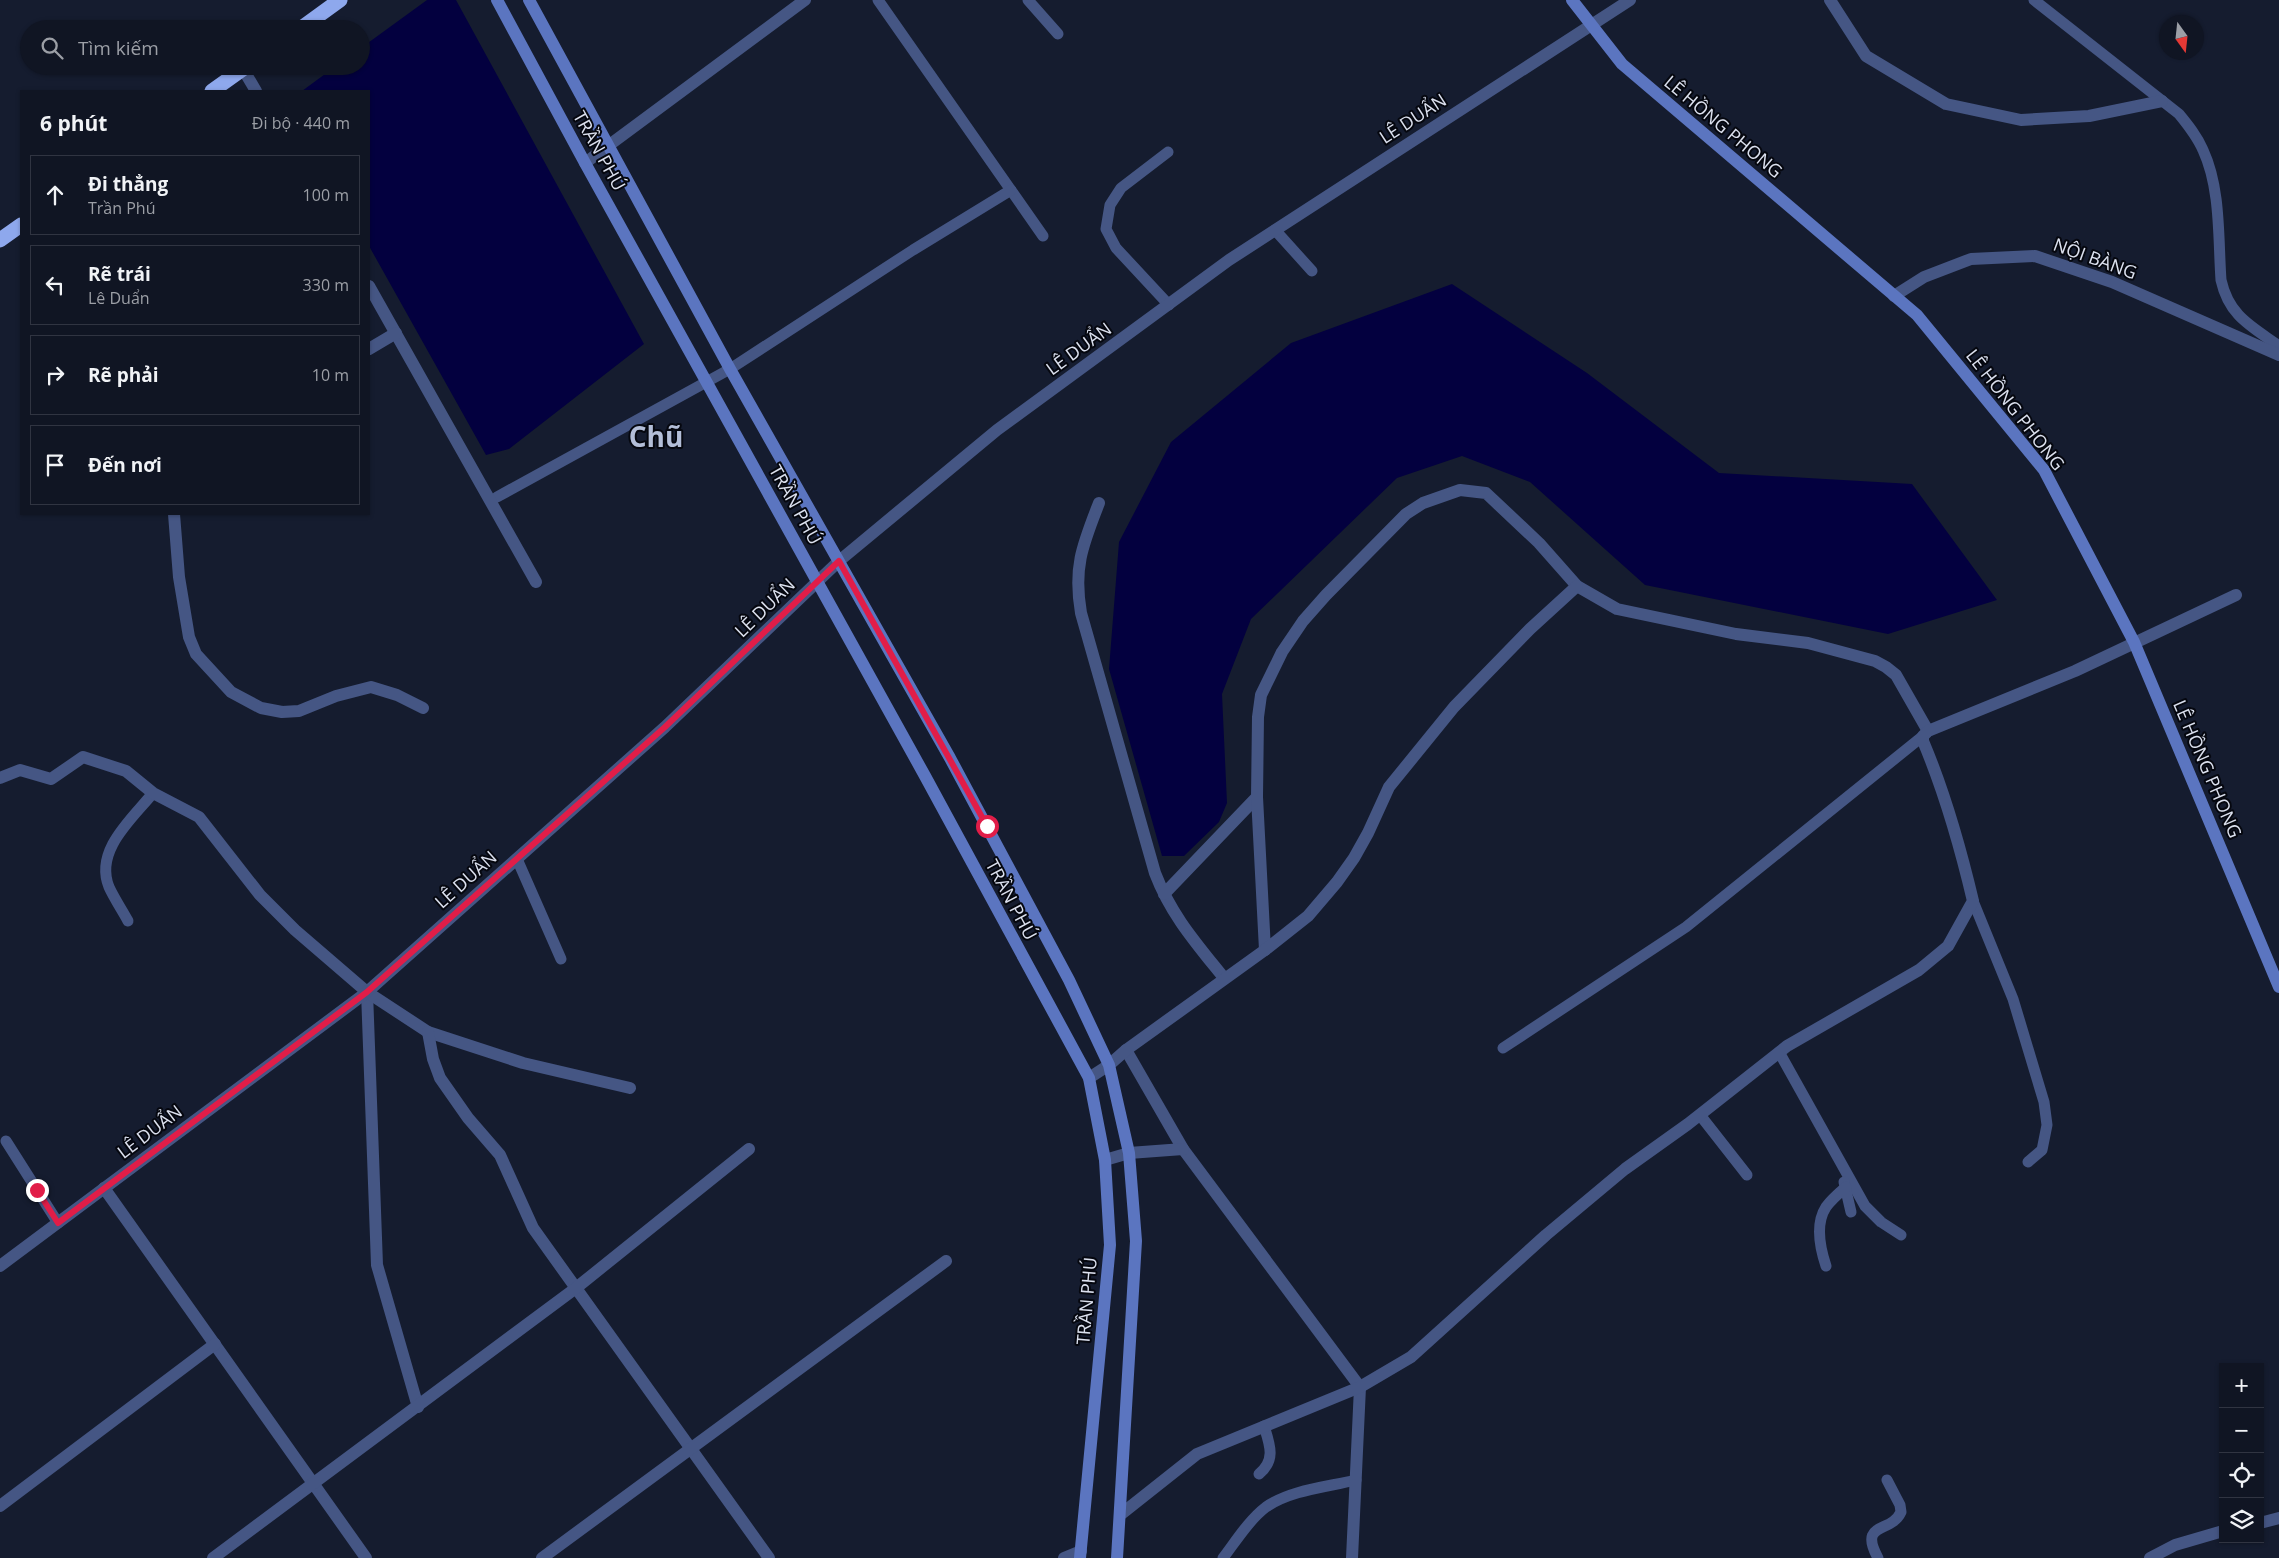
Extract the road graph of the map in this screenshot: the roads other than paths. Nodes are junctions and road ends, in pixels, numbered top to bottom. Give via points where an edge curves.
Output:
1 (340, 0) edge
2 (497, 0) edge
3 (529, 0) edge
4 (805, 0) edge
5 (878, 0) edge
6 (1028, 0) edge
7 (1572, 0) edge
8 (1630, 0) edge
9 (1830, 0) edge
10 (2034, 0) edge
11 (312, 20) edge
12 (1590, 24) junction
13 (1058, 34) dead end
14 (235, 75) edge
15 (248, 75) edge
16 (213, 90) edge
17 (256, 90) edge
18 (2162, 101) junction
19 (608, 146) junction
20 (1168, 152) dead end
21 (585, 163) junction
22 (1010, 190) junction
23 (20, 226) edge
24 (1275, 230) junction
25 (1042, 236) dead end
26 (0, 240) edge
27 (1312, 271) dead end
28 (370, 288) edge
29 (1894, 296) junction
30 (1169, 305) junction
31 (396, 333) junction
32 (2279, 346) edge
33 (370, 348) edge
34 (2279, 355) edge
35 (730, 369) junction
36 (707, 382) junction
37 (497, 497) dead end
38 (1099, 503) dead end
39 (174, 515) edge
40 (839, 561) junction
41 (536, 582) dead end
42 (817, 582) junction
43 (1577, 586) junction
44 (2236, 596) dead end
45 (2134, 642) junction
46 (423, 708) dead end
47 (1926, 733) junction
48 (0, 778) edge
49 (153, 793) junction
50 (1256, 796) junction
51 (517, 859) junction
52 (1164, 894) junction
53 (1973, 901) junction
54 (128, 921) dead end
55 (1265, 950) junction
56 (561, 959) dead end
57 (1224, 978) junction
58 (2279, 987) edge
59 (367, 992) junction
60 (428, 1032) junction
61 (1503, 1048) dead end
62 (1126, 1050) junction
63 (1779, 1052) junction
64 (1109, 1066) junction
65 (1089, 1078) junction
66 (630, 1088) dead end
67 (1700, 1115) junction
68 (6, 1141) dead end
69 (749, 1149) dead end
70 (1183, 1149) junction
71 (1129, 1153) junction
72 (1105, 1160) junction
73 (2028, 1162) dead end
74 (1840, 1163) junction
75 (1747, 1175) dead end
76 (1846, 1187) junction
77 (104, 1188) junction
78 (1851, 1212) dead end
79 (58, 1223) junction
80 (1901, 1235) dead end
81 (946, 1261) dead end
82 (0, 1266) edge
83 (1826, 1266) dead end
84 (576, 1288) junction
85 (215, 1344) junction
86 (1360, 1387) junction
87 (418, 1407) junction
88 (1264, 1426) junction
89 (691, 1449) junction
90 (1259, 1474) dead end
91 (1356, 1480) junction
92 (1887, 1480) dead end
93 (314, 1484) junction
94 (0, 1506) edge
95 (1120, 1515) junction
96 (2279, 1518) edge
97 (2264, 1522) edge
98 (2219, 1532) edge
99 (1080, 1555) edge
100 (213, 1558) edge
101 (366, 1558) edge
102 (542, 1558) edge
103 (769, 1558) edge
104 (1064, 1558) edge
105 (1117, 1558) edge
106 (1223, 1558) edge
107 (1352, 1558) edge
108 (1878, 1558) edge
109 (2150, 1558) edge

1 - 11 highway
2 - 21 main road, TRẦN PHÚ
3 - 19 main road, TRẦN PHÚ
4 - 19 street
5 - 22 lane
6 - 13 lane
7 - 12 main road, LÊ HỒNG PHONG
8 - 12 street, LÊ DUẨN
9 - 18 street via 1866,56 1946,104 2021,120 2089,116
10 - 18 lane
12 - 24 street, LÊ DUẨN
12 - 29 main road, LÊ HỒNG PHONG via 1622,64
14 - 16 highway
15 - 17 street
18 - 32 lane via 2179,114 2193,132 2210,166 2221,280 2228,304 2241,319
19 - 21 street
19 - 35 main road, TRẦN PHÚ
20 - 30 lane via 1121,188 1110,205 1106,228 1116,248
21 - 36 main road, TRẦN PHÚ
22 - 25 lane
22 - 35 lane
23 - 26 highway
24 - 27 lane
24 - 30 street, LÊ DUẨN
28 - 31 street
29 - 34 street, NỘI BÀNG via 1924,277 1971,259 2035,256 2112,282
29 - 45 main road, LÊ HỒNG PHONG via 1917,315 2044,470
30 - 40 street, LÊ DUẨN via 997,430
31 - 33 street
31 - 41 street
35 - 36 lane
35 - 40 main road, TRẦN PHÚ
36 - 37 lane
36 - 42 main road, TRẦN PHÚ
38 - 52 street via 1081,550 1078,596 1155,872
39 - 46 street via 179,577 189,637 196,654 231,692 261,708 282,712 299,711 336,696 371,687
40 - 42 street, LÊ DUẨN
40 - 64 main road, TRẦN PHÚ via 1070,980
42 - 51 street, LÊ DUẨN via 665,727
42 - 65 main road, TRẦN PHÚ
43 - 47 street via 1617,609 1736,634 1808,643 1875,662 1896,675
43 - 50 street via 1539,543 1486,493 1460,490 1423,503 1406,514 1326,595 1282,652 1261,695
43 - 55 street via 1454,707 1390,787 1368,833 1337,882 1308,916
44 - 45 street
45 - 47 street via 2075,671
45 - 58 main road, LÊ HỒNG PHONG
47 - 53 street via 1961,848
47 - 61 lane via 1686,927
48 - 49 street via 20,770 51,779 83,757 126,771
49 - 54 lane via 112,844 107,856 109,886
49 - 59 street via 199,817 260,895
50 - 52 street
50 - 55 street
51 - 56 lane
51 - 59 street, LÊ DUẨN
52 - 57 street via 1182,926
53 - 63 street via 1948,946 1919,970
53 - 73 lane via 2013,999 2044,1102 2047,1125 2042,1150
55 - 57 street
57 - 62 street
59 - 60 street
59 - 77 street, LÊ DUẨN
59 - 87 street via 377,1265
60 - 66 street via 523,1063
60 - 84 street via 440,1078 500,1155 533,1228
62 - 64 street
62 - 70 street
63 - 67 street
63 - 74 lane
64 - 65 street
64 - 71 main road, TRẦN PHÚ
65 - 72 main road, TRẦN PHÚ
67 - 75 lane
67 - 86 street via 1546,1235 1411,1357
68 - 79 lane
69 - 84 street
70 - 71 street
70 - 86 street
71 - 72 street
71 - 95 main road, TRẦN PHÚ via 1136,1241
72 - 99 main road, TRẦN PHÚ via 1110,1245
74 - 76 lane
74 - 80 lane via 1865,1206
76 - 78 lane
76 - 83 lane via 1826,1207 1821,1218 1821,1244
77 - 79 street, LÊ DUẨN
77 - 85 street
79 - 82 street, LÊ DUẨN
81 - 89 street
84 - 87 street
84 - 89 street
85 - 93 street
85 - 94 street
86 - 88 street
86 - 91 street
87 - 93 street
88 - 90 lane via 1272,1451 1270,1460
88 - 95 street via 1197,1454
89 - 102 street
89 - 103 street
91 - 106 lane via 1271,1504 1253,1520
91 - 107 street
92 - 108 lane via 1902,1512 1875,1531 1871,1538
93 - 100 street
93 - 101 street
95 - 105 main road, TRẦN PHÚ
96 - 97 street
98 - 109 street via 2176,1545
99 - 104 street

